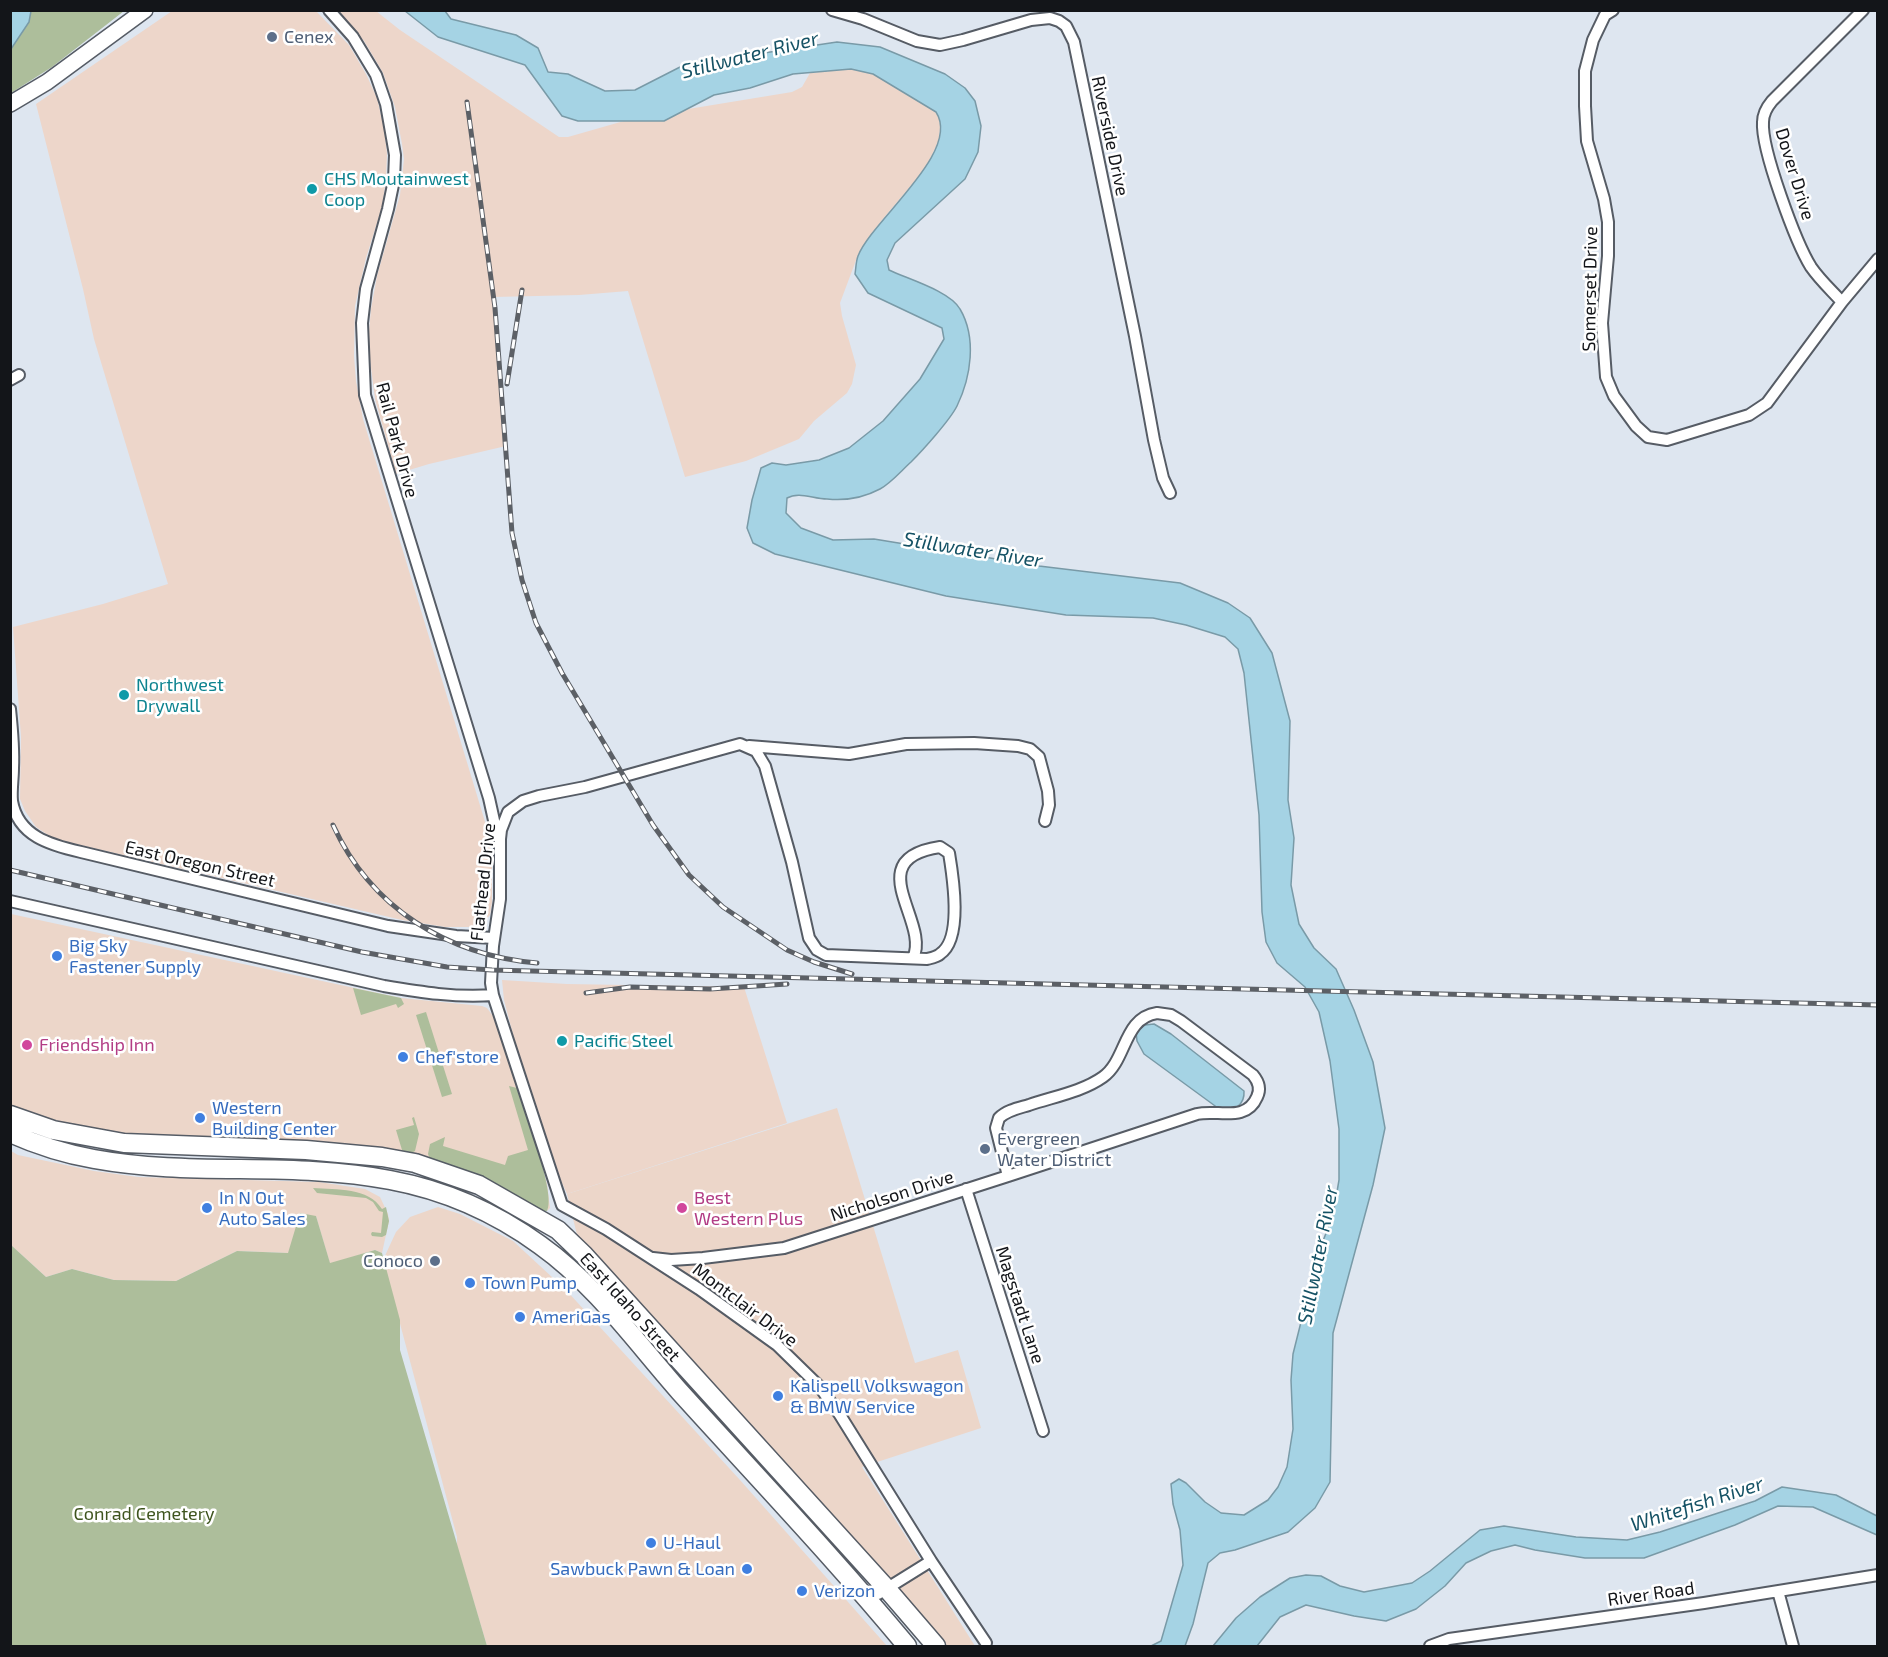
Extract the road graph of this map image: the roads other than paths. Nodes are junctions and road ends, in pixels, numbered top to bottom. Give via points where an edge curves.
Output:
1 (145, 10) edge
2 (329, 10) edge
3 (832, 10) edge
4 (1613, 10) edge
5 (1863, 10) edge
6 (851, 13) edge
7 (10, 104) edge
8 (1878, 259) edge
9 (1842, 302) junction
10 (1170, 493) dead end
11 (10, 708) edge
12 (740, 744) junction
13 (1045, 821) dead end
14 (499, 849) junction
15 (10, 901) edge
16 (494, 938) junction
17 (913, 958) junction
18 (493, 995) junction
19 (10, 1115) edge
20 (10, 1133) edge
21 (1008, 1176) junction
22 (966, 1189) junction
23 (560, 1218) junction
24 (645, 1255) junction
25 (1043, 1431) dead end
26 (735, 1452) junction
27 (845, 1543) junction
28 (931, 1561) junction
29 (1878, 1575) edge
30 (1778, 1591) junction
31 (878, 1594) junction
32 (986, 1642) dead end
33 (907, 1647) edge
34 (924, 1647) edge
35 (936, 1647) edge
36 (1430, 1647) edge
37 (1793, 1647) edge

1 - 7 main road via 47,82
2 - 14 street, Rail Park Drive via 353,37 376,75 395,154 390,200 366,289 362,323 365,395 489,798
3 - 6 street, Riverside Drive
4 - 9 street, Somerset Drive via 1605,15 1593,40 1586,71 1585,106 1587,141 1608,222 1602,323 1606,377 1614,396 1636,426 1648,437 1667,440 1749,415 1767,403
5 - 9 street, Dover Drive via 1772,101 1762,122 1779,187 1803,251 1819,278
6 - 10 street, Riverside Drive via 918,41 940,45 1041,18 1066,26 1074,42 1162,478
8 - 9 street, Somerset Drive
11 - 16 street, East Oregon Street via 15,813 20,824 42,840 388,926
12 - 13 street via 849,754 906,744 1024,747 1040,758 1045,773 1049,805
12 - 14 street, Flathead Drive via 523,801 508,812
12 - 17 street via 756,751 765,766 809,938 817,950 826,955
14 - 16 street, Flathead Drive via 500,899
15 - 18 street via 384,986 435,994
16 - 18 street, Flathead Drive
17 - 17 street via 941,954 951,941 955,925 952,867 949,853 940,847 912,855 900,879 917,941
18 - 23 street
19 - 23 highway, East Idaho Street via 53,1130 124,1143 306,1150 415,1163
20 - 26 highway, East Idaho Street via 93,1159 141,1166 366,1176 462,1201 527,1235 566,1266 602,1301
21 - 21 street, Nicholson Drive via 1197,1114 1242,1112 1256,1100 1257,1081 1176,1018 1162,1013 1146,1016 1133,1027 1114,1064 1101,1079 999,1118 996,1128
21 - 22 street, Nicholson Drive
22 - 24 street, Nicholson Drive via 784,1248 703,1258 659,1260
22 - 25 street, Magstadt Lane
23 - 24 street, Montclair Drive via 606,1229
23 - 27 highway, East Idaho Street via 584,1255
24 - 28 street, Montclair Drive via 777,1345 819,1386
26 - 27 highway via 753,1463 820,1530
26 - 31 highway, East Idaho Street
27 - 31 highway, East Idaho Street
28 - 31 street
28 - 32 street, Montclair Drive
29 - 30 street, River Road
30 - 36 street, River Road via 1449,1639
30 - 37 street
31 - 33 highway, East Idaho Street
31 - 34 highway via 879,1604
31 - 35 highway, East Idaho Street

